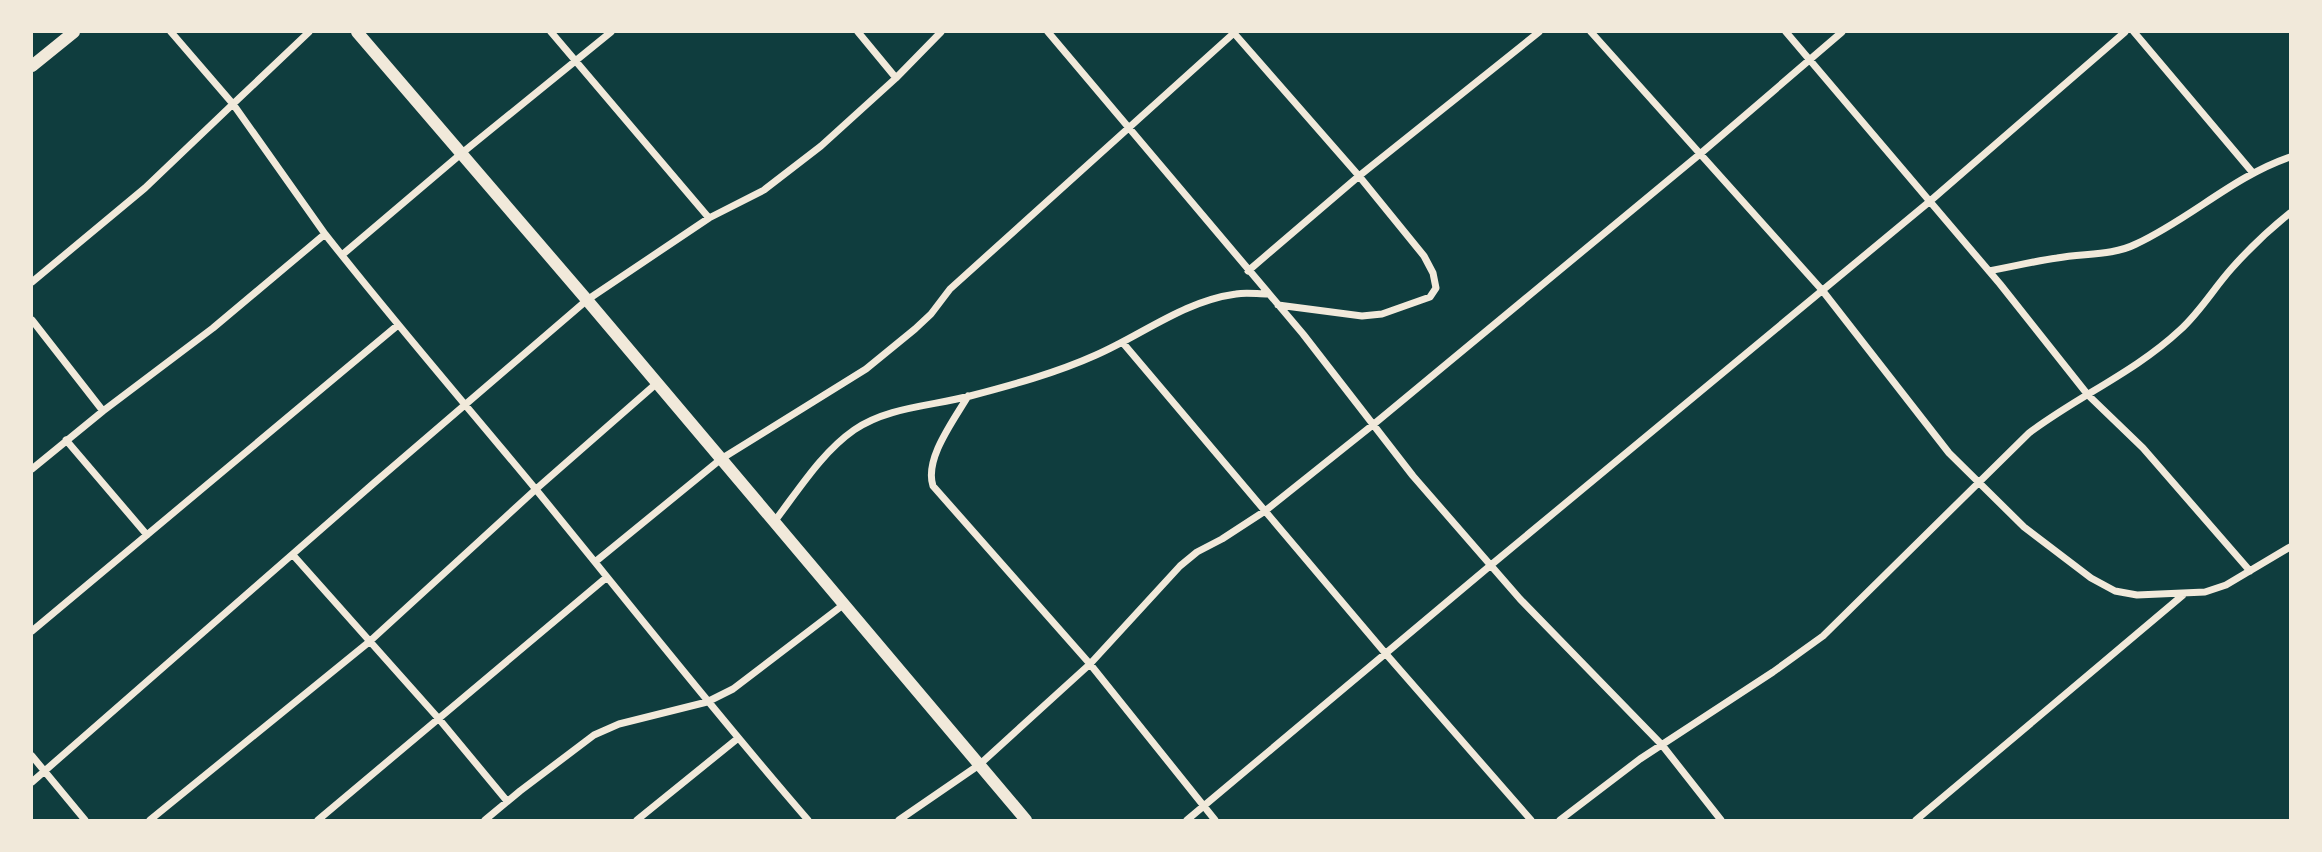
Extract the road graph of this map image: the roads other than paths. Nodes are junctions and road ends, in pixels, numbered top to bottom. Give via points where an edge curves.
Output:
1 (74, 32) edge
2 (171, 32) edge
3 (309, 32) edge
4 (356, 32) edge
5 (551, 32) edge
6 (611, 32) edge
7 (858, 32) edge
8 (941, 32) edge
9 (1048, 32) edge
10 (1234, 32) edge
11 (1539, 32) edge
12 (1591, 32) edge
13 (1786, 32) edge
14 (1842, 32) edge
15 (2125, 32) edge
16 (2134, 32) edge
17 (1809, 59) junction
18 (576, 61) junction
19 (32, 66) edge
20 (896, 78) junction
21 (233, 104) junction
22 (1128, 127) junction
23 (461, 153) junction
24 (1700, 154) junction
25 (2291, 157) edge
26 (2253, 173) junction
27 (1359, 176) junction
28 (1929, 202) junction
29 (2291, 213) edge
30 (709, 218) junction
31 (325, 233) junction
32 (342, 255) junction
33 (1248, 271) junction
34 (1989, 271) junction
35 (32, 282) edge
36 (1822, 290) junction
37 (1268, 294) junction
38 (587, 300) junction
39 (1278, 305) junction
40 (32, 320) edge
41 (398, 325) junction
42 (1123, 343) junction
43 (657, 383) junction
44 (2088, 395) junction
45 (968, 396) junction
46 (464, 406) junction
47 (103, 411) junction
48 (1374, 424) junction
49 (66, 440) junction
50 (721, 459) junction
51 (32, 469) edge
52 (1979, 484) junction
53 (535, 490) junction
54 (1265, 511) junction
55 (775, 522) junction
56 (147, 535) junction
57 (2291, 547) edge
58 (293, 555) junction
59 (595, 562) junction
60 (1491, 565) junction
61 (2250, 571) junction
62 (607, 577) junction
63 (2183, 594) junction
64 (843, 605) junction
65 (32, 631) edge
66 (369, 642) junction
67 (1386, 654) junction
68 (1090, 664) junction
69 (707, 702) junction
70 (439, 719) junction
71 (737, 739) junction
72 (1662, 745) junction
73 (32, 756) edge
74 (979, 765) junction
75 (44, 771) junction
76 (32, 782) edge
77 (507, 801) junction
78 (1203, 807) junction
79 (85, 821) edge
80 (150, 821) edge
81 (318, 821) edge
82 (485, 821) edge
83 (637, 821) edge
84 (808, 821) edge
85 (899, 821) edge
86 (1026, 821) edge
87 (1187, 821) edge
88 (1215, 821) edge
89 (1531, 821) edge
90 (1560, 821) edge
91 (1721, 821) edge
92 (1916, 821) edge

1 - 19 street
2 - 21 street
3 - 21 street
4 - 23 street
5 - 18 street
6 - 18 street
7 - 20 street
8 - 20 street
9 - 22 street
10 - 22 street
10 - 27 street
11 - 27 street
12 - 24 street
13 - 17 street
14 - 17 street
15 - 28 street
16 - 26 street
17 - 24 street
17 - 28 street
18 - 23 street
18 - 30 street
20 - 30 street via 764,190
21 - 31 street
21 - 35 street via 145,188
22 - 33 street
22 - 50 street via 950,289 915,329 866,369
23 - 32 street
23 - 38 street
24 - 36 street
24 - 48 street
25 - 26 street
26 - 34 street via 2135,245
27 - 33 street
27 - 39 street via 1424,256 1436,288 1430,297 1382,314 1362,316
28 - 34 street
28 - 36 street
29 - 44 street via 2232,268 2181,329 2144,360
30 - 38 street
31 - 32 street
31 - 47 street via 213,328
32 - 41 street
33 - 37 street
34 - 44 street
36 - 52 street via 1949,453
36 - 60 street
37 - 39 street
37 - 42 street via 1238,293 1212,299
38 - 43 street
38 - 46 street
39 - 48 street
40 - 47 street
41 - 46 street
41 - 56 street
42 - 45 street via 1031,379
42 - 54 street
43 - 50 street
43 - 53 street
44 - 52 street via 2029,433
44 - 61 street via 2143,448
45 - 55 street via 892,412 856,429 836,444
45 - 68 street via 942,438 932,464 933,486
46 - 53 street
46 - 58 street
47 - 49 street
48 - 54 street
48 - 60 street
49 - 51 street
49 - 56 street
50 - 55 street
50 - 59 street
52 - 63 street via 2024,527 2115,592
52 - 72 street via 1823,636
53 - 59 street
53 - 66 street
54 - 67 street
54 - 68 street via 1180,566
55 - 64 street
56 - 65 street
57 - 61 street
58 - 66 street
58 - 75 street
59 - 62 street
60 - 67 street
60 - 72 street
61 - 63 street via 2226,585
62 - 69 street
62 - 70 street
63 - 92 street
64 - 69 street via 733,689
64 - 74 street
66 - 70 street
66 - 80 street
67 - 78 street
67 - 89 street
68 - 74 street
68 - 78 street
69 - 71 street
69 - 77 street via 619,724 594,735
70 - 77 street
70 - 81 street
71 - 83 street
71 - 84 street
72 - 90 street
72 - 91 street
73 - 75 street
74 - 85 street
74 - 86 street
75 - 76 street
75 - 79 street
77 - 82 street
78 - 87 street
78 - 88 street

